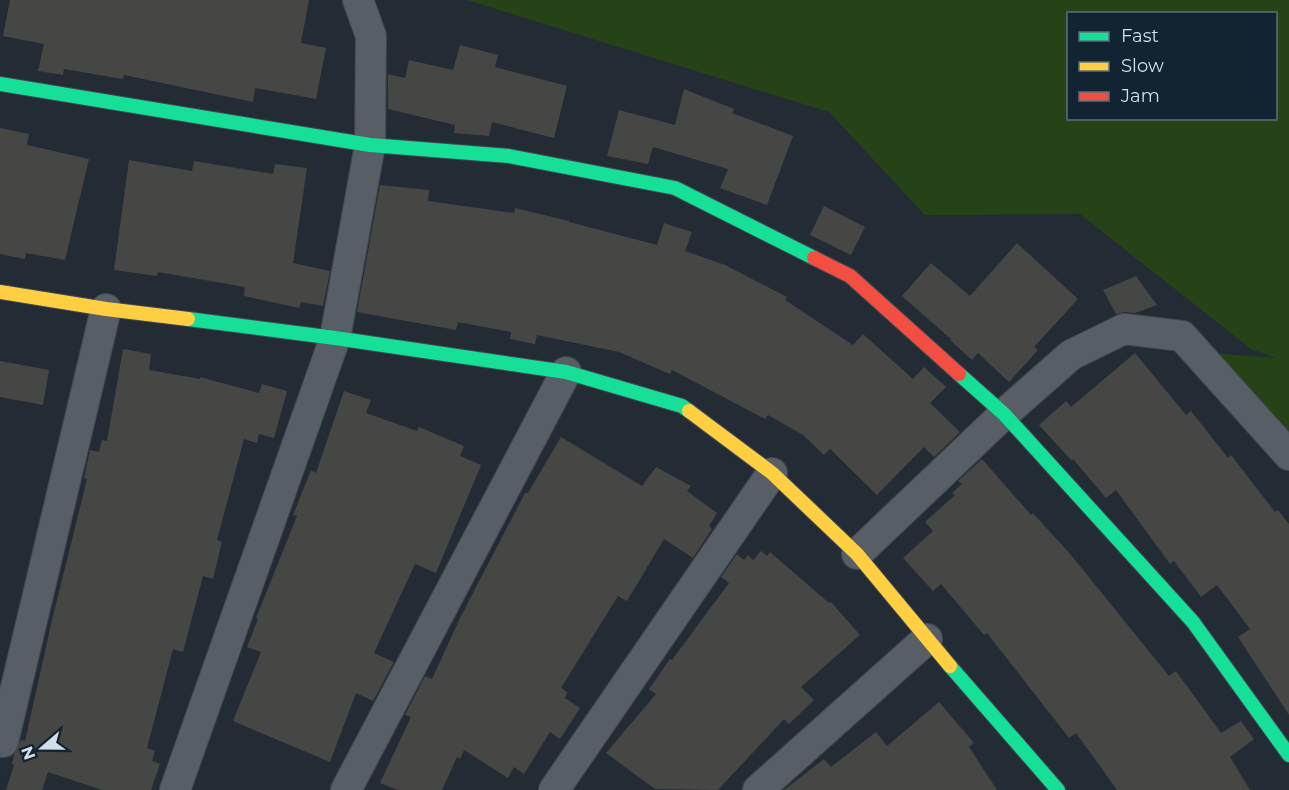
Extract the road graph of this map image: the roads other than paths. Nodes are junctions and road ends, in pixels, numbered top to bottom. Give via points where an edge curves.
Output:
1 (358, 0) edge
2 (0, 84) edge
3 (370, 145) junction
4 (0, 292) edge
5 (106, 309) junction
6 (335, 338) junction
7 (566, 372) junction
8 (1004, 414) junction
9 (1289, 455) edge
10 (772, 473) junction
11 (856, 554) junction
12 (927, 639) junction
13 (0, 741) edge
14 (1289, 755) edge
15 (175, 790) edge
16 (346, 790) edge
17 (554, 790) edge
18 (758, 790) edge
19 (1058, 790) edge

1 - 3 street via 371,36
2 - 3 street
3 - 6 street
3 - 8 street via 509,156 675,188 850,276
4 - 5 street
5 - 6 street
5 - 13 street via 3,742
6 - 7 street
6 - 15 street
7 - 10 street via 682,406
7 - 16 street
8 - 9 street via 1071,356 1124,329 1182,336
8 - 11 street
8 - 14 street via 1193,622
10 - 11 street
10 - 17 street
11 - 12 street
12 - 18 street
12 - 19 street

